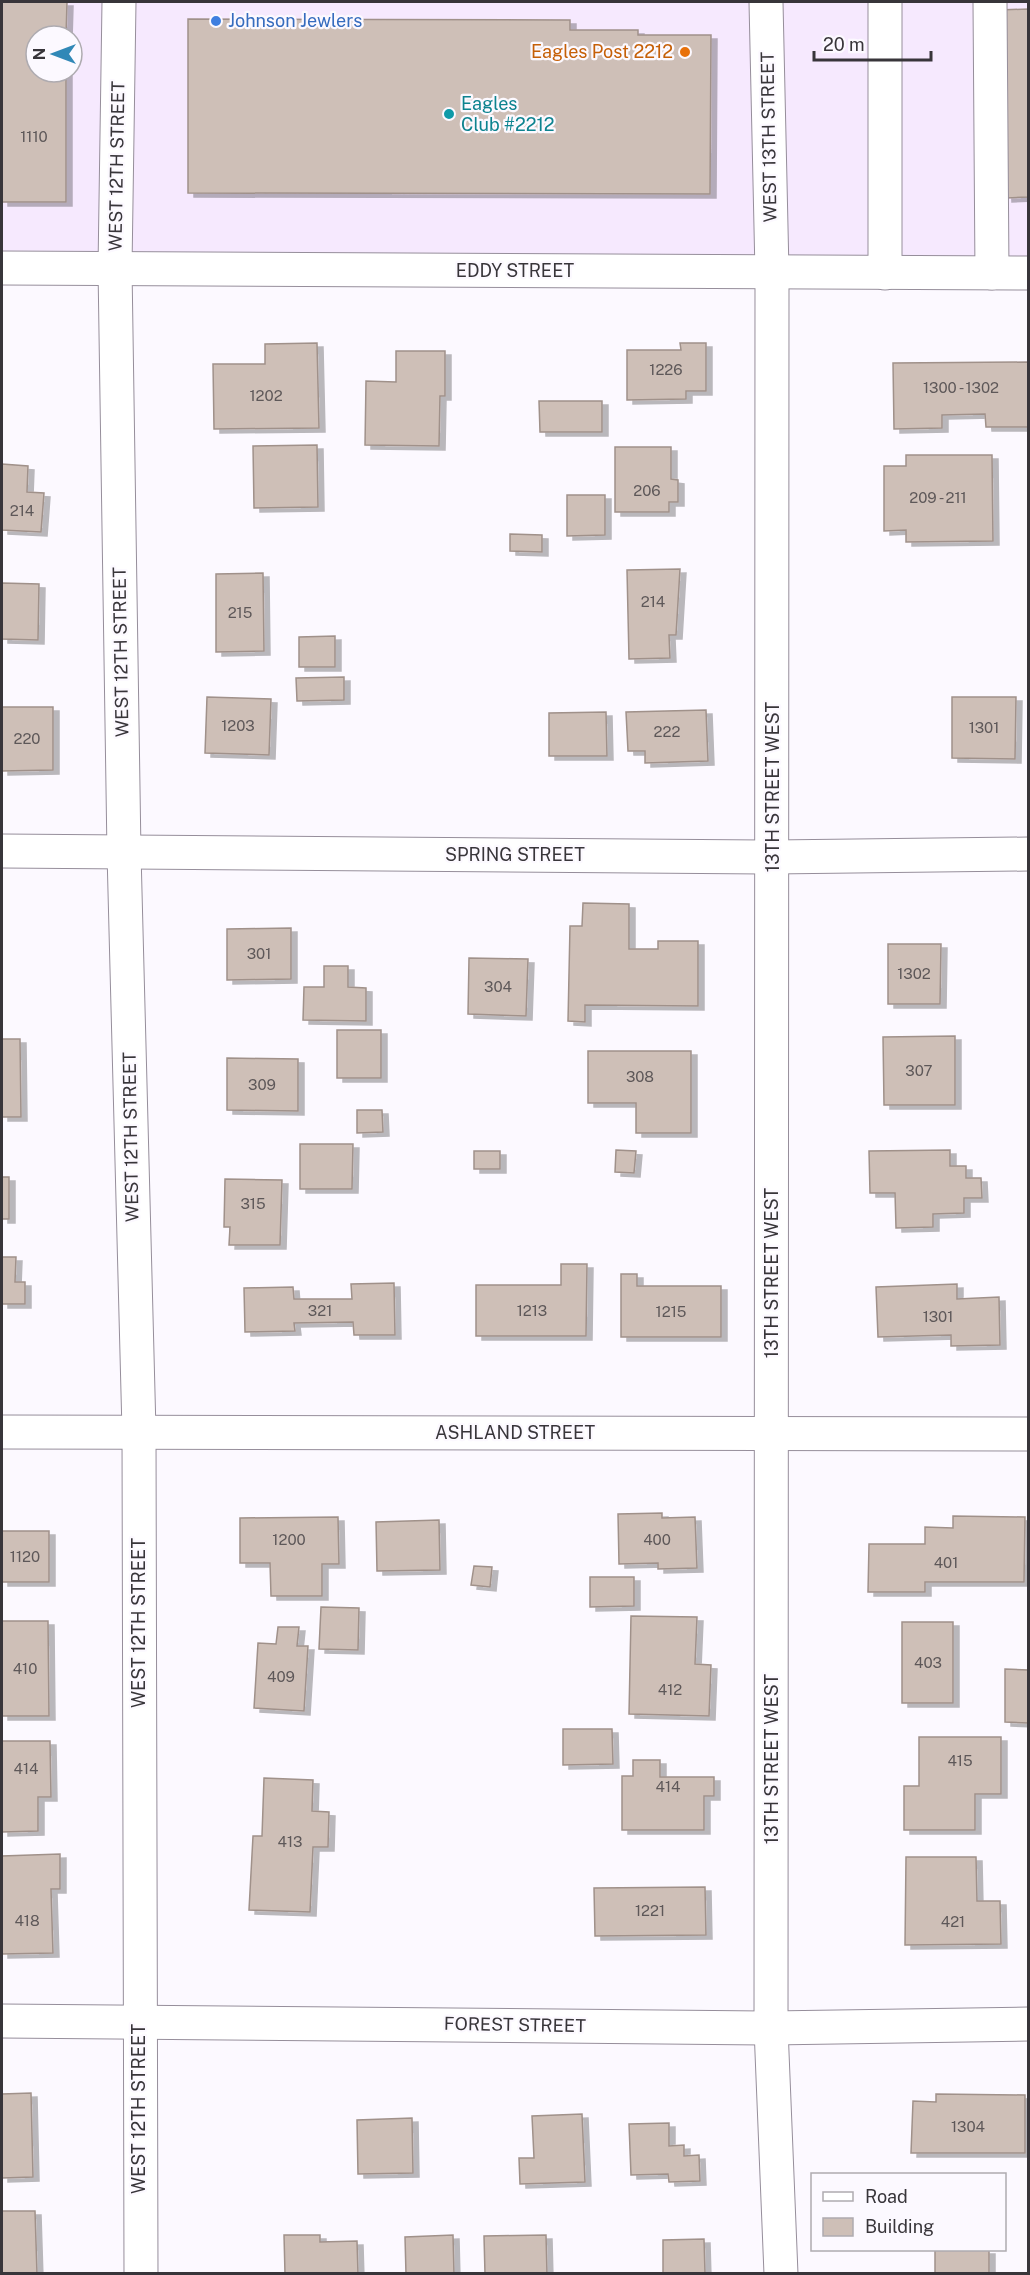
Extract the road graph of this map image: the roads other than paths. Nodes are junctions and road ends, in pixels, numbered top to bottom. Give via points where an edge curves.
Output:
1 (119, 2) edge
2 (766, 2) edge
3 (885, 2) edge
4 (990, 2) edge
5 (2, 268) edge
6 (115, 268) junction
7 (772, 272) junction
8 (885, 273) junction
9 (992, 273) junction
10 (1029, 273) edge
11 (2, 851) edge
12 (124, 853) junction
13 (1029, 854) edge
14 (773, 857) junction
15 (139, 1431) junction
16 (2, 1432) edge
17 (772, 1433) junction
18 (1029, 1434) edge
19 (2, 2020) edge
20 (139, 2022) junction
21 (1029, 2024) edge
22 (771, 2028) junction
23 (141, 2274) edge
24 (781, 2274) edge

1 - 6 street, WEST 12TH STREET
2 - 7 street, WEST 13TH STREET
3 - 8 street
4 - 9 street
5 - 6 street, EDDY STREET
6 - 7 street, EDDY STREET
6 - 12 street, WEST 12TH STREET
7 - 8 street, EDDY STREET
7 - 14 street, 13TH STREET WEST
8 - 9 street, EDDY STREET
9 - 10 street, EDDY STREET
11 - 12 street, SPRING STREET
12 - 14 street, SPRING STREET
12 - 15 street, WEST 12TH STREET
13 - 14 street, SPRING STREET
14 - 17 street, 13TH STREET WEST
15 - 16 street, ASHLAND STREET
15 - 17 street, ASHLAND STREET
15 - 20 street, WEST 12TH STREET
17 - 18 street, ASHLAND STREET
17 - 22 street, 13TH STREET WEST
19 - 20 street, FOREST STREET
20 - 22 street, FOREST STREET
20 - 23 street, WEST 12TH STREET
21 - 22 street, FOREST STREET
22 - 24 street, 13TH STREET WEST

